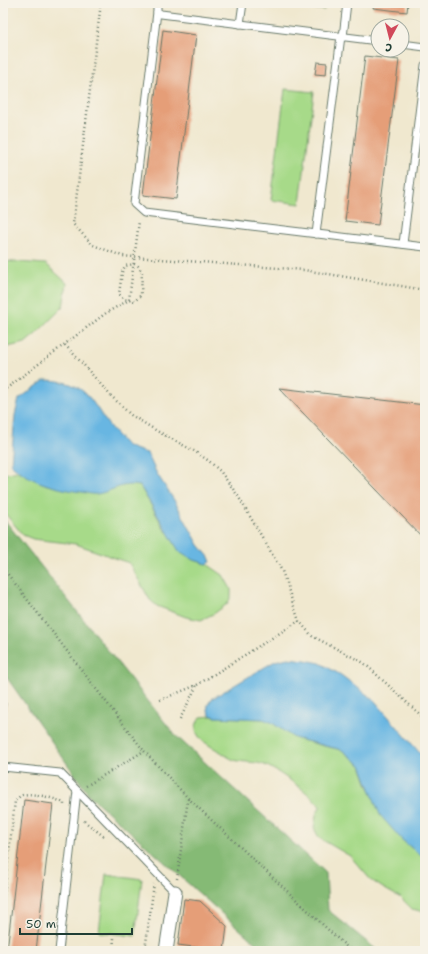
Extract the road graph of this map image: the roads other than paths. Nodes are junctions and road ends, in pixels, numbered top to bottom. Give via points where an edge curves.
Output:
1 (157, 3) edge
2 (242, 3) edge
3 (347, 3) edge
4 (157, 12) junction
5 (240, 24) junction
6 (342, 36) junction
7 (370, 40) edge
8 (410, 45) edge
9 (425, 47) edge
10 (425, 65) edge
11 (316, 234) junction
12 (403, 244) junction
13 (425, 247) edge
14 (3, 768) edge
15 (77, 791) junction
16 (175, 892) joint
17 (59, 951) edge
18 (168, 951) edge

1 - 4 lane
2 - 5 lane
3 - 6 lane
4 - 5 lane
4 - 11 lane via 134,204 144,213
5 - 6 lane
6 - 7 lane
6 - 11 lane
8 - 9 lane
10 - 12 lane
11 - 12 lane
12 - 13 lane
14 - 15 lane via 60,773
15 - 16 lane
15 - 17 lane
16 - 18 street

